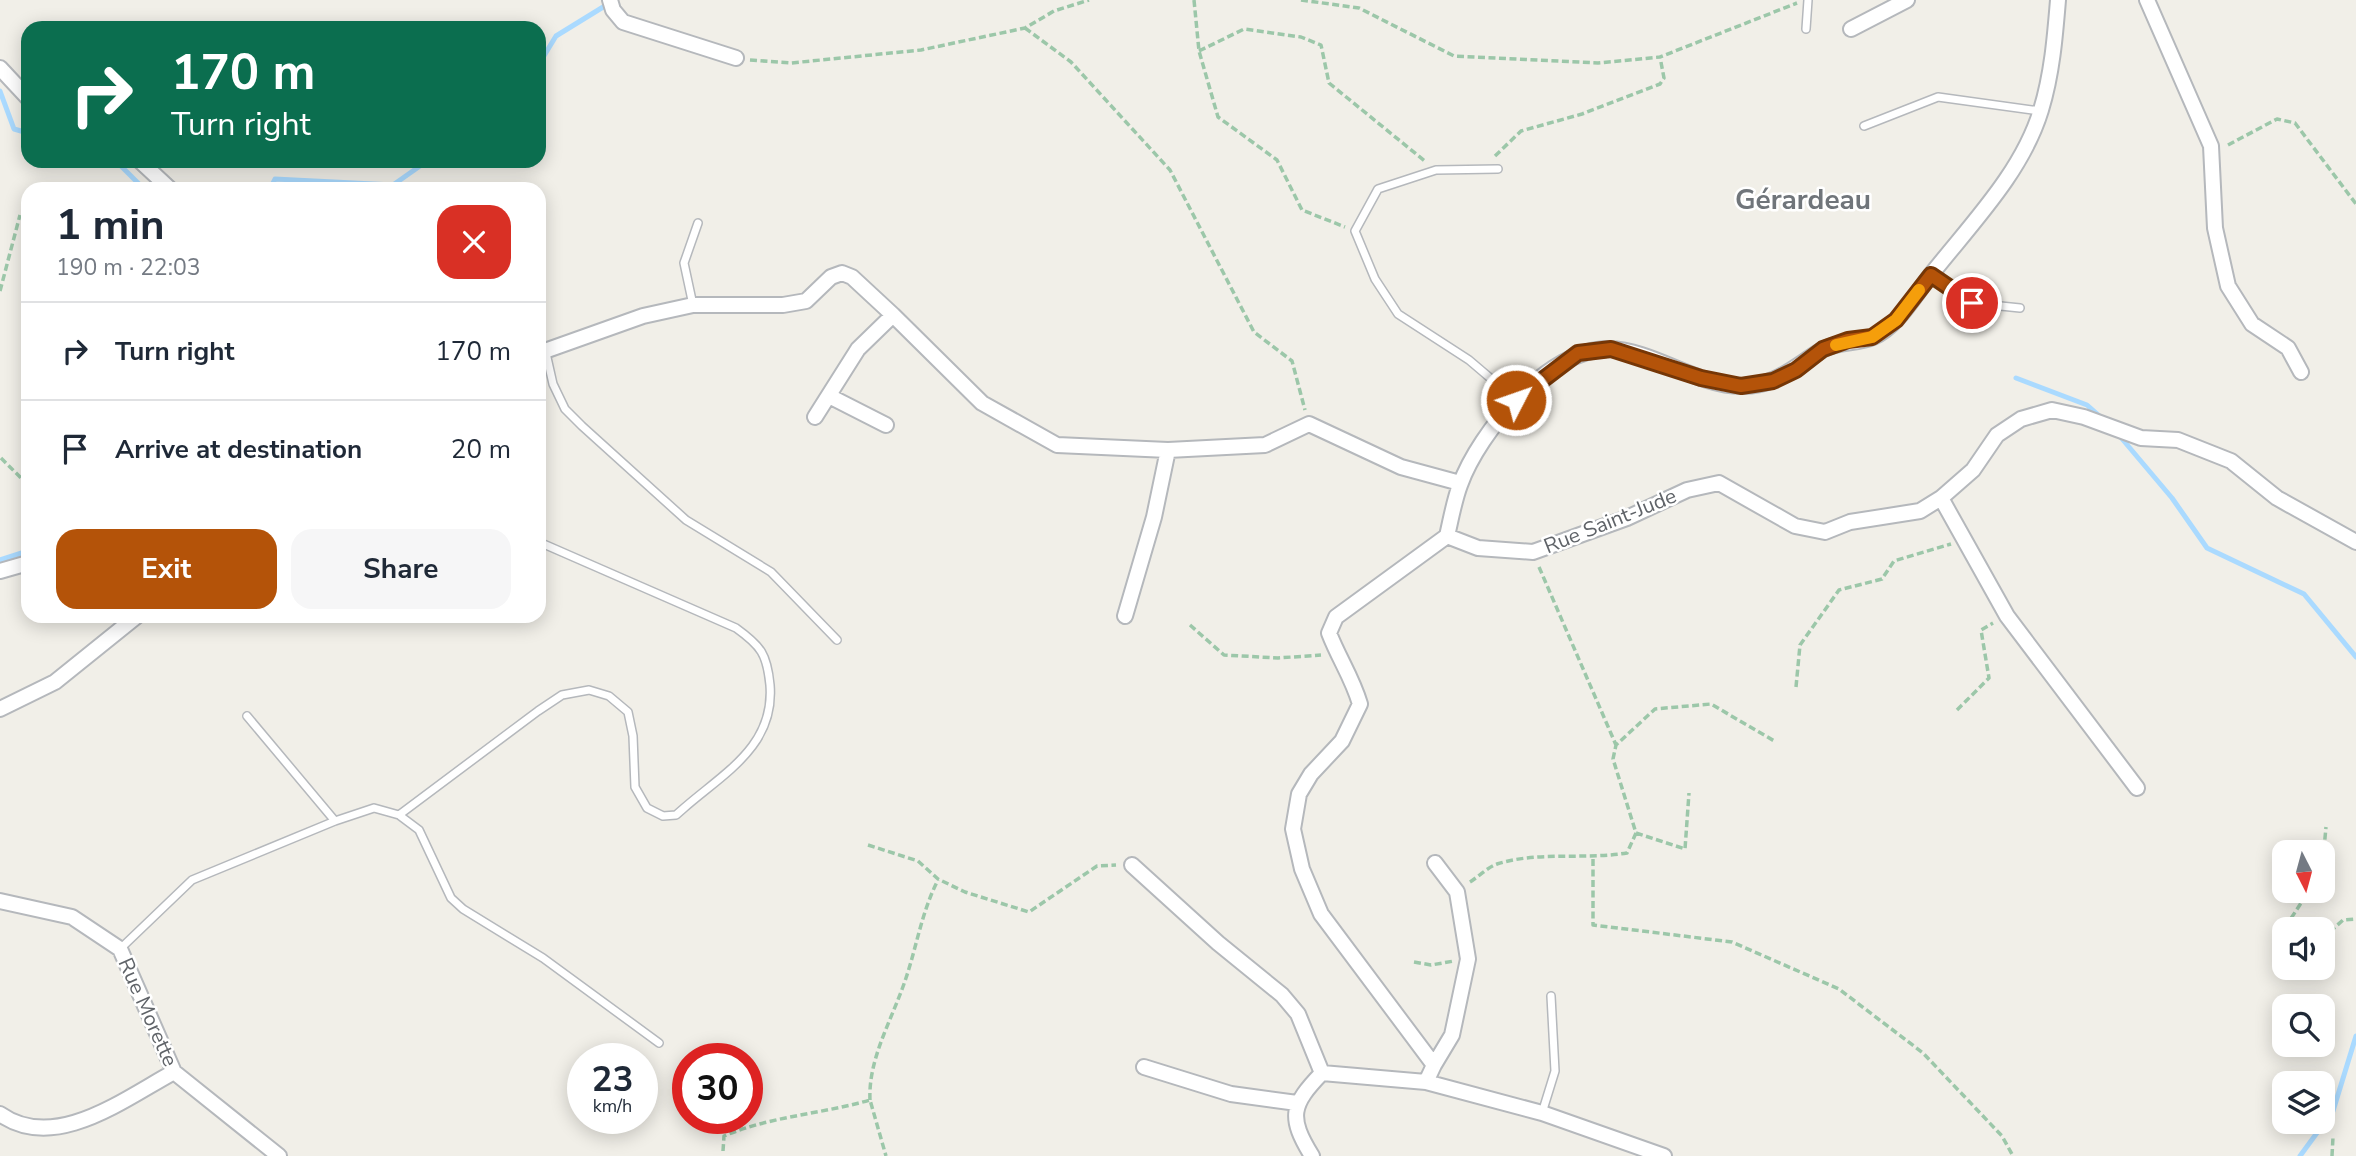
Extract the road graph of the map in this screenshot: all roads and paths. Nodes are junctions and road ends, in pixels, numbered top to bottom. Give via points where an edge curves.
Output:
1 (610, 0) edge
2 (1088, 0) edge
3 (1194, 0) edge
4 (1301, 0) edge
5 (1806, 0) edge
6 (1907, 0) edge
7 (2057, 0) edge
8 (2147, 0) edge
9 (1025, 28) junction
10 (1806, 29) dead end
11 (1851, 29) dead end
12 (1199, 51) junction
13 (1660, 57) junction
14 (736, 58) joint
15 (0, 68) edge
16 (21, 90) edge
17 (2041, 111) junction
18 (1864, 126) dead end
19 (2212, 153) junction
20 (148, 168) edge
21 (1480, 169) junction
22 (1498, 169) dead end
23 (1436, 170) junction
24 (162, 182) edge
25 (2356, 204) edge
26 (20, 215) dead end
27 (698, 223) dead end
28 (1354, 231) junction
29 (1931, 275) junction
30 (0, 291) edge
31 (693, 305) junction
32 (2020, 308) dead end
33 (893, 315) junction
34 (546, 352) edge
35 (546, 364) edge
36 (2301, 372) dead end
37 (829, 396) junction
38 (1516, 400) junction
39 (815, 417) dead end
40 (1309, 424) junction
41 (886, 425) dead end
42 (1168, 450) junction
43 (1, 458) edge
44 (21, 478) edge
45 (1460, 483) junction
46 (1941, 498) junction
47 (1447, 536) junction
48 (1964, 541) junction
49 (2356, 542) edge
50 (546, 545) edge
51 (1532, 552) junction
52 (21, 565) edge
53 (0, 570) edge
54 (1125, 616) dead end
55 (2007, 616) junction
56 (128, 623) edge
57 (1189, 625) dead end
58 (837, 640) dead end
59 (1337, 653) junction
60 (1796, 687) dead end
61 (0, 709) edge
62 (1957, 710) dead end
63 (247, 716) dead end
64 (1776, 742) dead end
65 (1616, 745) junction
66 (2137, 788) dead end
67 (1689, 793) dead end
68 (399, 815) junction
69 (335, 821) junction
70 (2326, 827) dead end
71 (1636, 833) junction
72 (2325, 840) edge
73 (868, 845) dead end
74 (1593, 859) junction
75 (1435, 863) dead end
76 (1132, 865) joint
77 (938, 879) junction
78 (1457, 892) junction
79 (0, 901) edge
80 (2356, 919) edge
81 (2335, 927) edge
82 (120, 949) junction
83 (1468, 959) junction
84 (1414, 962) dead end
85 (1551, 996) dead end
86 (659, 1043) dead end
87 (1434, 1065) junction
88 (1144, 1067) dead end
89 (174, 1072) junction
90 (1322, 1073) junction
91 (1426, 1083) junction
92 (870, 1100) junction
93 (1297, 1103) junction
94 (1542, 1113) junction
95 (0, 1114) edge
96 (2333, 1137) dead end
97 (723, 1151) dead end
98 (279, 1156) edge
99 (886, 1156) edge
100 (1312, 1156) edge
101 (1664, 1156) edge
102 (2013, 1156) edge
103 (2332, 1156) edge

1 - 14 street via 623,22
2 - 9 path via 1054,11
3 - 12 path
4 - 13 path via 1359,8 1454,56 1598,63
5 - 10 lane
5 - 13 path
6 - 11 street
7 - 17 street
8 - 19 street
9 - 14 path via 868,58 791,64
9 - 40 path via 1071,62 1170,170 1254,332 1292,361
12 - 23 path via 1244,29 1301,37 1321,45 1329,83
12 - 28 path via 1218,117 1277,160 1302,210
13 - 21 path via 1664,78 1660,84 1521,131
15 - 16 street
17 - 18 lane via 1938,97
17 - 29 street via 2022,153
19 - 25 path via 2277,119 2288,120 2295,123
19 - 36 street via 2215,228 2228,286 2252,324 2288,348
20 - 24 street
21 - 22 lane
21 - 23 lane
23 - 28 lane via 1378,189
26 - 30 path
27 - 31 lane via 684,263
28 - 38 lane via 1375,279 1398,314 1468,360
29 - 32 lane via 1972,303
29 - 38 street via 1896,320 1872,337 1823,349 1773,381 1741,386 1611,349 1578,353
31 - 33 street via 806,301 831,276 842,273
31 - 34 street via 643,316
33 - 37 street via 858,349
33 - 42 street via 982,403 1057,445
35 - 58 lane via 565,409 582,426 686,520 771,572
37 - 39 street
37 - 41 street
38 - 45 street via 1494,425
40 - 42 street via 1265,445
40 - 45 street via 1401,467
42 - 54 street
43 - 44 path
45 - 47 street
46 - 48 street
46 - 49 street, Rue Saint-Jude via 1973,470 1997,435 2021,419 2052,410 2141,438 2178,440 2231,461 2277,498
46 - 51 street, Rue Saint-Jude via 1920,511 1850,522 1825,532 1796,526 1719,483 1687,490 1616,523
47 - 51 street, Rue Saint-Jude via 1478,548
47 - 59 street via 1336,617 1329,633
48 - 55 street
48 - 60 path via 1894,561 1882,579 1839,590 1800,645
50 - 68 lane via 736,628 759,645 768,665 771,706 765,729 754,746 676,815 663,816 647,808 635,787 628,712 609,696 576,691 538,711
51 - 65 path
52 - 53 street
55 - 62 path via 1981,630 1989,678
55 - 66 street
56 - 61 street via 55,682
57 - 59 path via 1224,655 1278,658
59 - 87 street via 1352,676 1360,704 1342,741 1299,794 1293,829 1301,869 1321,914
63 - 69 lane
64 - 65 path via 1711,704 1655,709
65 - 71 path via 1613,759
67 - 71 path via 1685,849
68 - 69 lane via 374,808
68 - 86 lane via 419,830 451,898 463,909 543,958
69 - 82 lane via 192,880
70 - 72 path
71 - 74 path via 1627,853
73 - 77 path via 918,861
74 - 78 path via 1548,856 1495,865
74 - 102 path via 1593,925 1732,942 1839,989 1923,1053 2002,1136
75 - 78 street
76 - 77 path via 1097,866 1029,912
76 - 90 street via 1282,995 1298,1014
77 - 92 path via 869,1076
78 - 83 street
79 - 82 street, Rue Morette via 72,917
80 - 81 path via 2343,920
82 - 89 street, Rue Morette
83 - 84 path via 1431,965
83 - 87 street via 1452,1035
85 - 94 lane via 1555,1071
87 - 91 street
88 - 93 street via 1231,1094
89 - 95 street via 79,1123 40,1129 16,1126
89 - 98 street, Rue Morette
90 - 91 street
90 - 93 street
91 - 94 street
92 - 97 path via 750,1125 724,1136
92 - 99 path
93 - 100 street via 1297,1131
94 - 101 street
96 - 103 path

